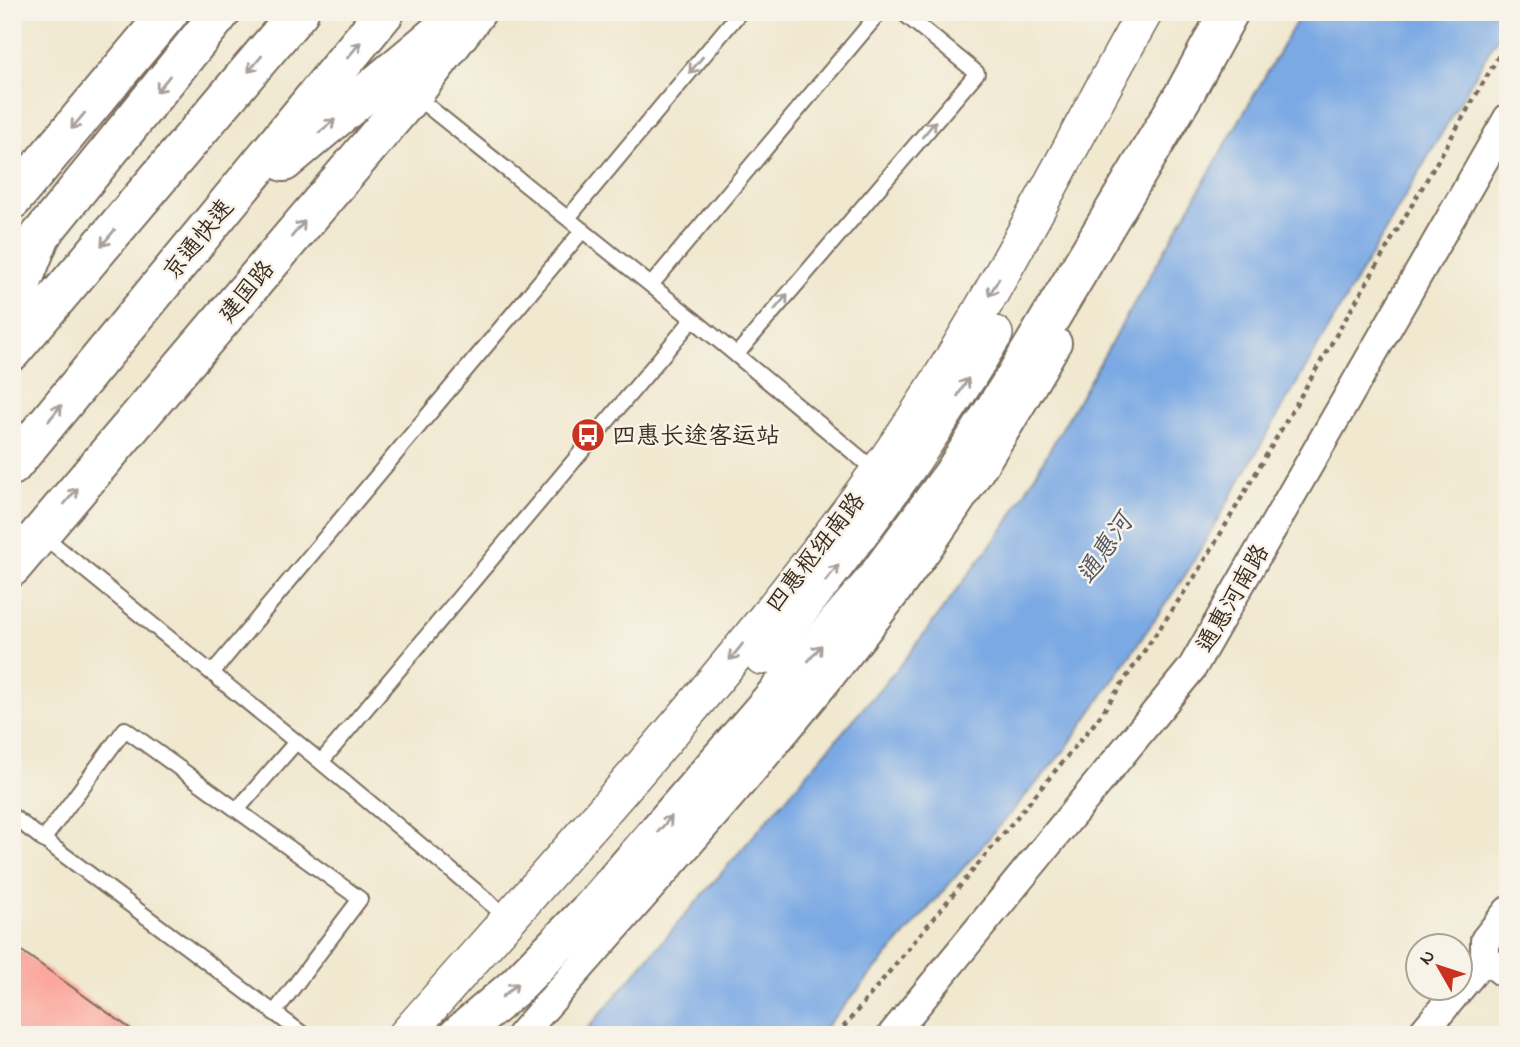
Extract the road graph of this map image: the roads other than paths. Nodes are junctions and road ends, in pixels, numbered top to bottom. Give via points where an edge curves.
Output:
1 (169, 12) edge
2 (221, 12) edge
3 (299, 12) edge
4 (385, 12) edge
5 (463, 12) edge
6 (476, 12) edge
7 (740, 12) edge
8 (880, 12) edge
9 (902, 12) edge
10 (1145, 12) edge
11 (1169, 12) edge
12 (1228, 12) edge
13 (1246, 12) edge
14 (413, 94) junction
15 (1508, 118) edge
16 (12, 200) edge
17 (568, 218) junction
18 (583, 230) junction
19 (201, 234) junction
20 (41, 235) junction
21 (12, 270) edge
22 (651, 285) junction
23 (12, 308) edge
24 (693, 318) junction
25 (12, 351) edge
26 (737, 354) junction
27 (12, 466) edge
28 (877, 472) junction
29 (40, 533) junction
30 (12, 567) edge
31 (212, 673) junction
32 (296, 742) junction
33 (321, 762) junction
34 (237, 810) junction
35 (12, 817) edge
36 (43, 839) junction
37 (1508, 911) edge
38 (508, 919) junction
39 (1485, 958) junction
40 (1508, 976) edge
41 (274, 1013) junction
42 (304, 1035) edge
43 (406, 1035) edge
44 (439, 1035) edge
45 (459, 1035) edge
46 (521, 1035) edge
47 (892, 1035) edge
48 (1421, 1035) edge

1 -> 16 main road
2 -> 20 main road
3 -> 25 main road
19 -> 4 main road, 京通快速
19 -> 5 main road
6 - 14 main road, 建国路
7 -> 17 lane
8 - 22 lane
26 -> 9 lane via 977,73
10 -> 28 street, 四惠枢纽南路 via 984,305
44 -> 11 street, 四惠枢纽南路 via 801,612 894,491 1009,310
45 -> 12 main road via 514,987 593,906 874,581 953,474 1012,382 1186,92
13 - 46 street via 1017,413 910,574 766,754
14 - 17 lane
29 -> 14 main road, 建国路
15 - 47 street, 通惠河南路 via 1192,668
17 - 18 lane
18 - 22 lane
18 - 31 lane
27 -> 19 main road, 京通快速
20 - 21 main road
20 - 23 main road
22 - 24 lane
24 - 26 lane
24 - 33 lane
26 - 28 lane
28 -> 38 street, 四惠枢纽南路 via 702,694
29 - 30 main road, 建国路
29 - 31 lane
31 - 32 lane
32 - 33 lane
32 - 34 lane
33 - 38 lane
34 - 36 lane via 125,729
34 - 41 lane via 360,899
35 - 36 lane
36 - 41 lane
37 - 39 street via 1485,940
38 - 43 street, 四惠枢纽南路
39 - 40 street
39 - 48 street
41 - 42 lane

